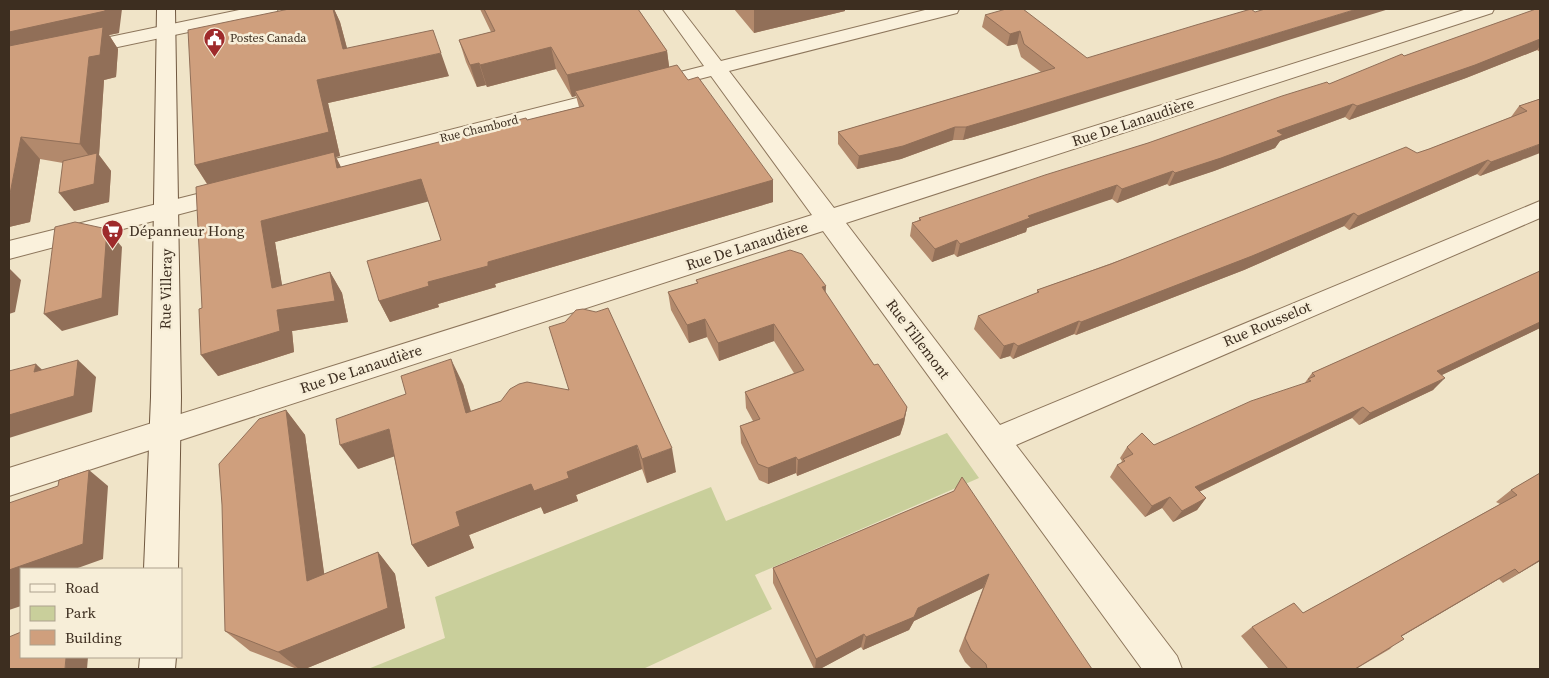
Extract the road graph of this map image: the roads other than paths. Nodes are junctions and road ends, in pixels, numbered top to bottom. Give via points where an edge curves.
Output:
1 (269, 9) edge
2 (672, 9) edge
3 (950, 9) edge
4 (1485, 9) edge
5 (166, 20) edge
6 (9, 64) edge
7 (715, 69) junction
8 (284, 179) edge
9 (256, 186) edge
10 (1540, 209) edge
11 (168, 210) junction
12 (828, 219) junction
13 (9, 250) edge
14 (166, 432) junction
15 (994, 441) junction
16 (9, 482) edge
17 (161, 568) edge
18 (1164, 669) edge

1 - 5 street
2 - 7 street, Rue Tillemont
3 - 7 street, Rue Chambord
4 - 12 street, Rue De Lanaudière
5 - 6 street
5 - 11 street, Rue Villeray
7 - 8 street, Rue Chambord
7 - 12 street, Rue Tillemont
9 - 11 street
10 - 15 street, Rue Rousselot
11 - 13 street
11 - 14 street, Rue Villeray
12 - 14 street, Rue De Lanaudière
12 - 15 street, Rue Tillemont
14 - 16 street, Rue De Lanaudière
14 - 17 street, Rue Villeray
15 - 18 street, Rue Tillemont

